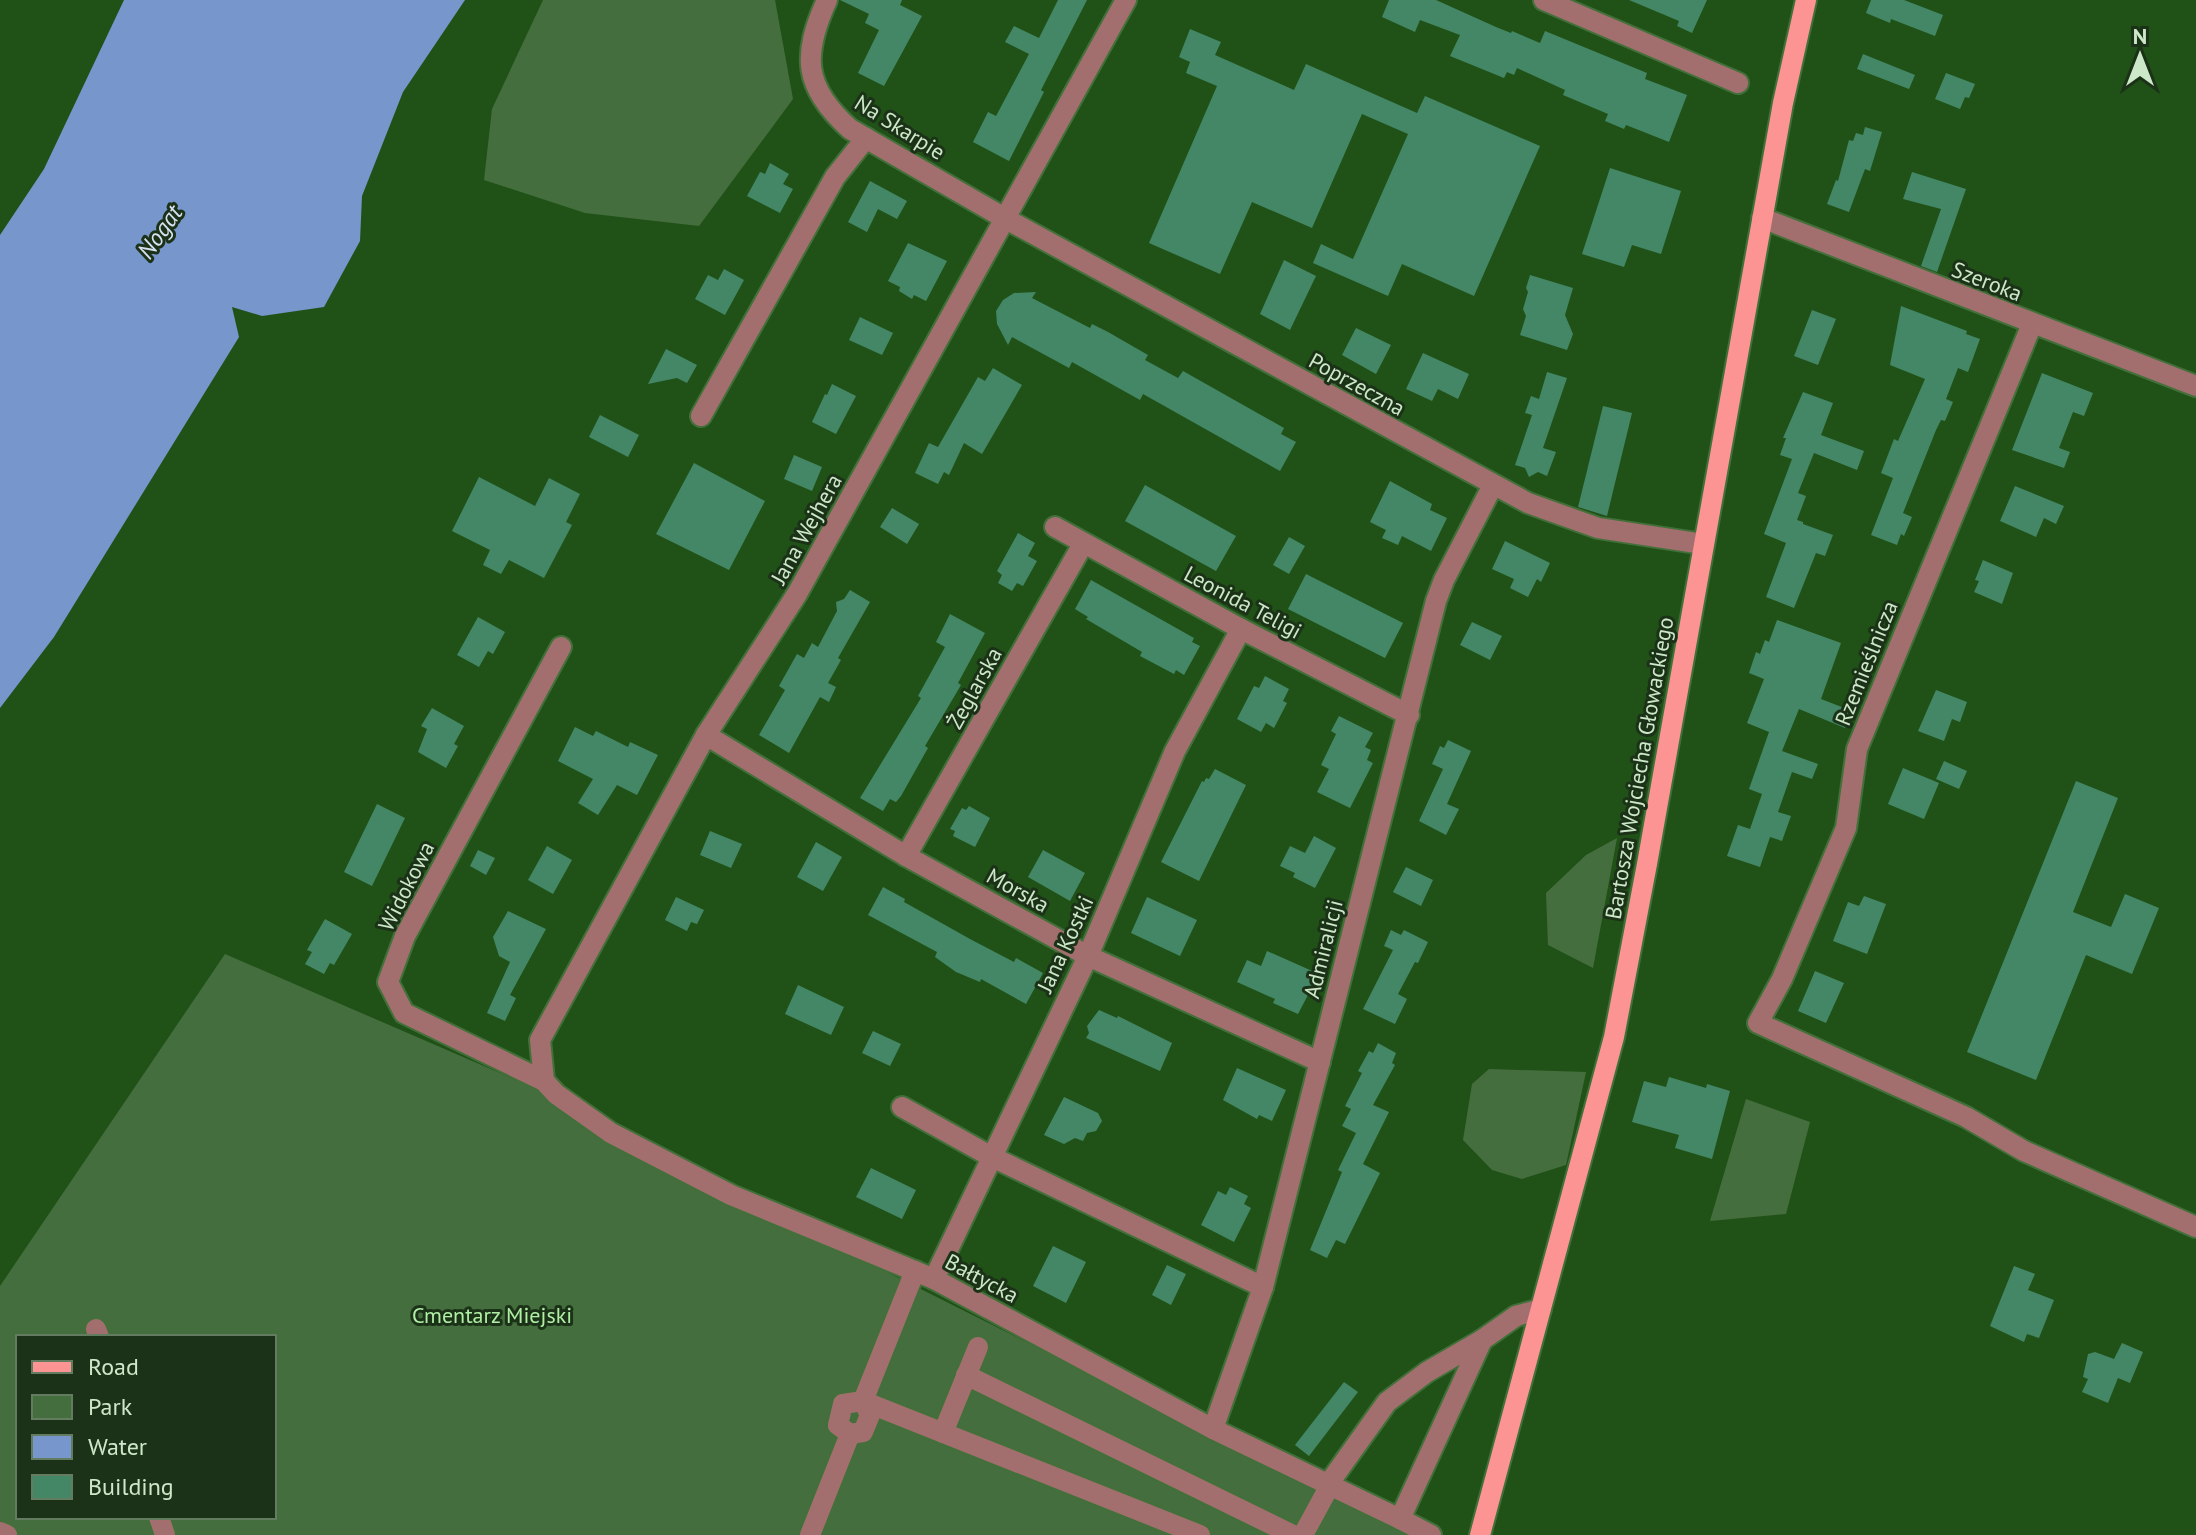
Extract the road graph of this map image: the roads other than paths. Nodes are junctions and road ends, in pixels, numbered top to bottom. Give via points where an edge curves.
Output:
1 (827, 0) edge
2 (1126, 0) edge
3 (1544, 0) edge
4 (1806, 0) edge
5 (1738, 83) dead end
6 (866, 138) junction
7 (1762, 218) junction
8 (1006, 219) junction
9 (2032, 324) junction
10 (2196, 386) edge
11 (701, 416) dead end
12 (1493, 485) junction
13 (1055, 527) dead end
14 (1083, 544) junction
15 (1703, 544) junction
16 (1241, 629) junction
17 (561, 647) dead end
18 (1409, 715) junction
19 (706, 735) junction
20 (906, 856) junction
21 (1088, 956) junction
22 (1320, 1062) junction
23 (544, 1081) junction
24 (902, 1107) dead end
25 (990, 1156) junction
26 (2196, 1227) edge
27 (924, 1275) junction
28 (1263, 1287) junction
29 (1541, 1309) junction
30 (1482, 1340) junction
31 (978, 1347) dead end
32 (966, 1375) junction
33 (863, 1401) junction
34 (1213, 1429) junction
35 (943, 1433) junction
36 (1328, 1486) junction
37 (1400, 1519) junction
38 (0, 1532) edge
39 (7, 1535) edge
40 (810, 1535) edge
41 (1200, 1535) edge
42 (1293, 1535) edge
43 (1303, 1535) edge
44 (1431, 1535) edge
45 (1480, 1535) edge

1 - 6 street, Na Skarpie via 812,32 814,77 830,111
2 - 8 street, Jana Wejhera
3 - 5 street
4 - 7 main road, Bartosza Wojciecha Głowackiego
6 - 8 street, Na Skarpie
6 - 11 street via 835,177
7 - 9 street, Szeroka
7 - 15 main road, Bartosza Wojciecha Głowackiego
8 - 12 street, Poprzeczna
8 - 19 street, Jana Wejhera via 797,594
9 - 10 street, Szeroka
9 - 26 street, Rzemieślnicza via 1857,749 1846,828 1758,1023
12 - 15 street, Poprzeczna via 1583,524
12 - 18 street, Admiralicji via 1436,601
13 - 14 street, Leonida Teligi
14 - 16 street, Leonida Teligi
14 - 20 street, Żeglarska
15 - 29 main road, Bartosza Wojciecha Głowackiego via 1614,1037
16 - 18 street, Leonida Teligi
16 - 21 street, Jana Kostki via 1175,751
17 - 23 street, Widokowa via 405,936 388,982 404,1013
18 - 22 street, Admiralicji
19 - 20 street, Morska
19 - 23 street, Jana Wejhera via 540,1040
20 - 21 street, Morska
21 - 22 street, Morska
21 - 25 street, Jana Kostki
22 - 28 street, Admiralicji
23 - 27 street, Bałtycka via 611,1133 731,1195
24 - 25 street
25 - 27 street, Jana Kostki
25 - 28 street
27 - 33 street, Jana Kostki
27 - 34 street, Bałtycka
28 - 34 street, Admiralicji
29 - 30 street via 1516,1316
29 - 45 main road, Bartosza Wojciecha Głowackiego
30 - 36 street via 1387,1402
30 - 37 street
31 - 32 street
32 - 35 street
32 - 42 street
33 - 35 street
33 - 40 street, Jana Kostki via 870,1415 863,1432 850,1434
34 - 36 street, Bałtycka
35 - 41 street
36 - 37 street, Bałtycka
36 - 43 street
37 - 44 street, Bałtycka
38 - 39 street

